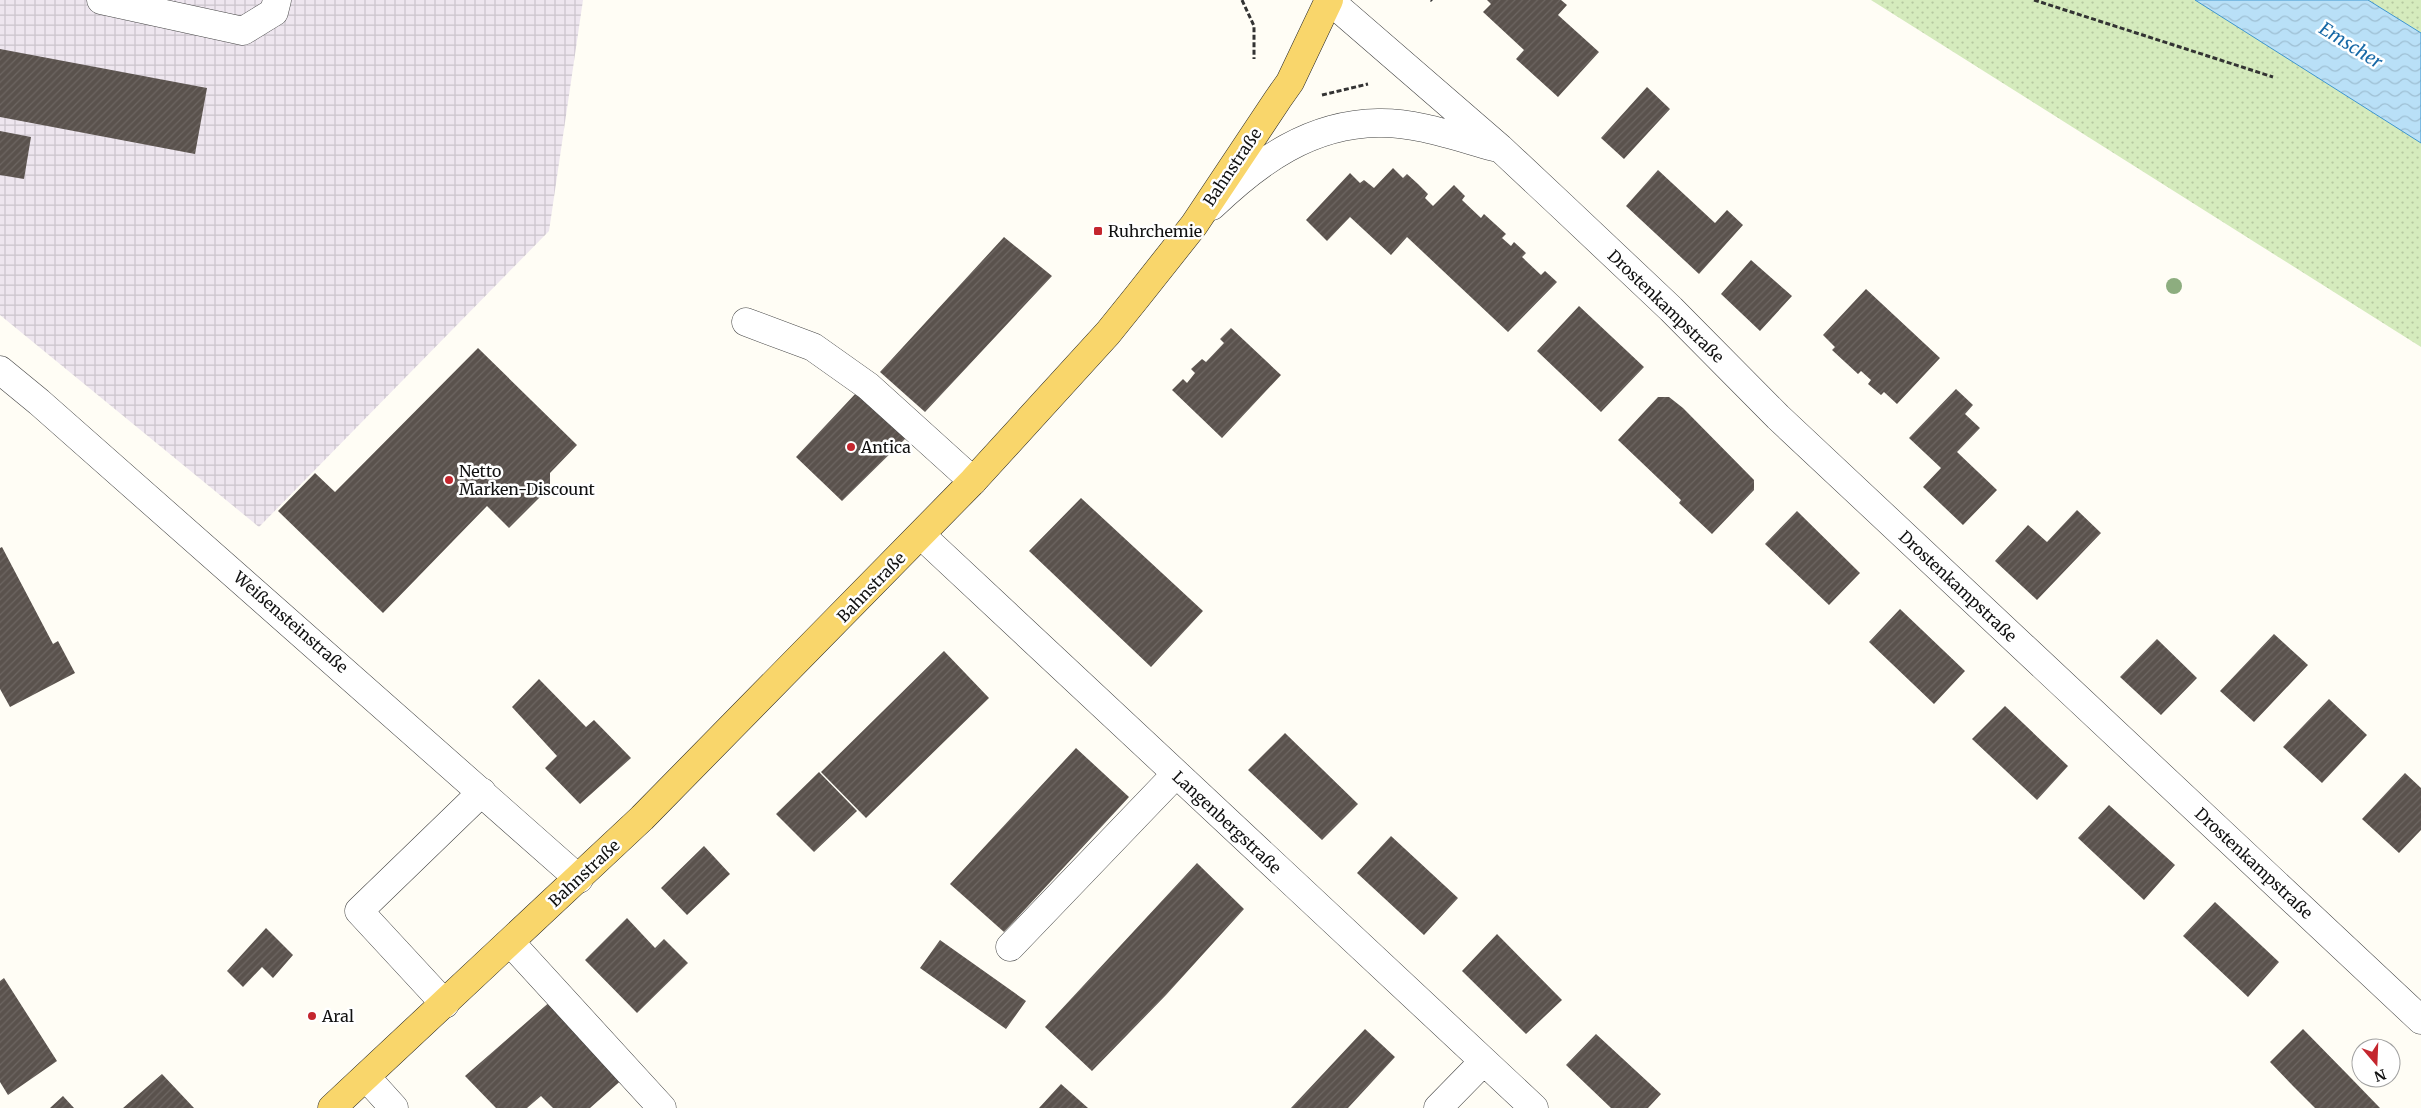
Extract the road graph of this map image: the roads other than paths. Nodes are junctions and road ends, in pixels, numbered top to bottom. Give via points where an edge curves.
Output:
1 (101, 0) edge
2 (277, 0) edge
3 (1329, 0) edge
4 (1500, 148) junction
5 (1194, 225) junction
6 (746, 322) dead end
7 (0, 370) edge
8 (973, 481) junction
9 (921, 536) junction
10 (1176, 774) junction
11 (482, 792) junction
12 (579, 879) junction
13 (511, 943) junction
14 (1010, 947) dead end
15 (445, 1004) junction
16 (2421, 1020) edge
17 (1483, 1062) junction
18 (366, 1077) junction
19 (332, 1108) edge
20 (394, 1108) edge
21 (662, 1108) edge
22 (1438, 1108) edge
23 (1534, 1108) edge

1 - 2 street via 243,31 274,12
3 - 4 street, Drostenkampstraße
3 - 5 main road, Bahnstraße via 1290,82
4 - 5 street, Drostenkampstraße via 1436,132 1379,123 1320,132 1269,158
4 - 16 street, Drostenkampstraße via 1814,450
5 - 8 main road, Bahnstraße via 1108,333
6 - 8 street via 813,347 868,386
7 - 11 street, Weißensteinstraße
8 - 9 main road, Bahnstraße
9 - 10 street, Langenbergstraße
9 - 12 main road, Bahnstraße
10 - 14 street
10 - 17 street, Langenbergstraße
11 - 12 street, Weißensteinstraße
11 - 15 street via 359,911
12 - 13 main road, Bahnstraße
13 - 15 main road, Bahnstraße
13 - 21 street
15 - 18 main road, Bahnstraße
17 - 22 street
17 - 23 street, Langenbergstraße
18 - 19 main road, Bahnstraße
18 - 20 street

